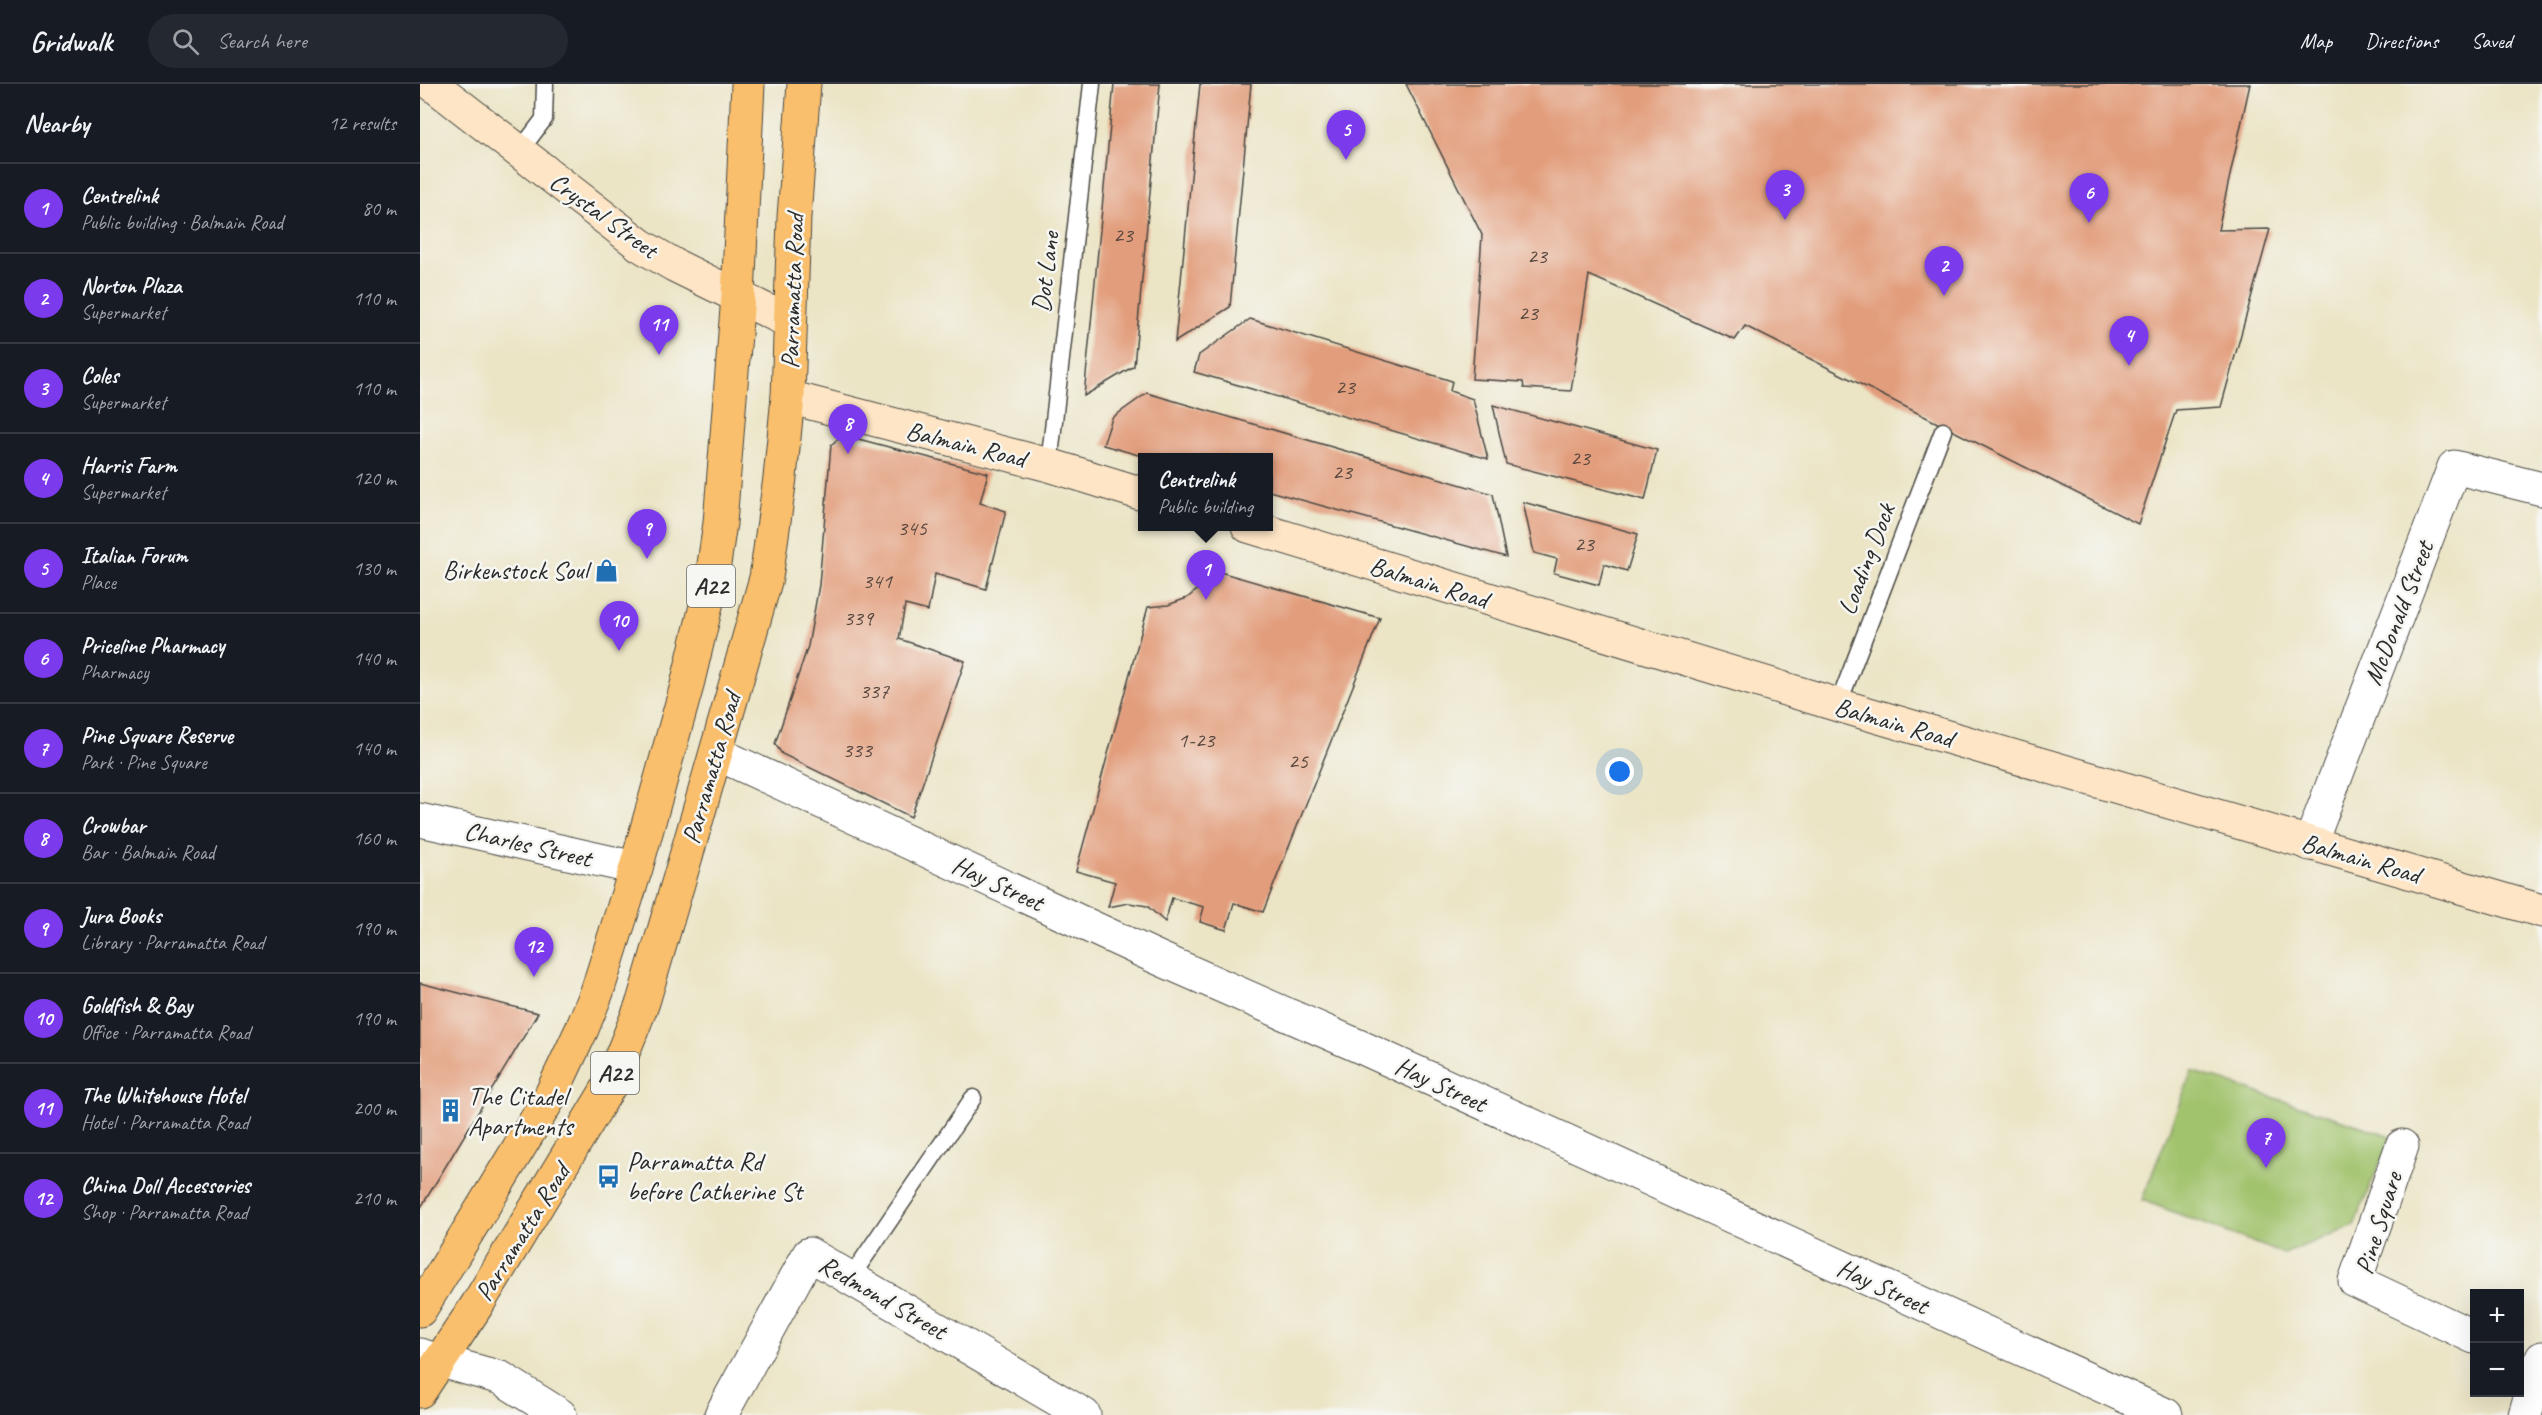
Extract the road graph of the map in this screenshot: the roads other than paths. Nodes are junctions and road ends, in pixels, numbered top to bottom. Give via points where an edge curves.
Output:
1 (432, 84) edge
2 (545, 84) edge
3 (748, 84) edge
4 (804, 84) edge
5 (1092, 84) edge
6 (519, 152) junction
7 (738, 296) junction
8 (790, 322) junction
9 (788, 397) junction
10 (1943, 431) dead end
11 (1049, 465) junction
12 (2542, 489) edge
13 (1138, 492) edge
14 (1264, 531) edge
15 (1838, 705) junction
16 (716, 753) junction
17 (420, 820) edge
18 (2310, 844) junction
19 (636, 868) junction
20 (2542, 911) edge
21 (974, 1098) dead end
22 (2402, 1146) dead end
23 (851, 1277) junction
24 (420, 1310) edge
25 (2470, 1335) edge
26 (430, 1358) edge
27 (2534, 1361) edge
28 (420, 1391) edge
29 (560, 1415) edge
30 (721, 1415) edge
31 (1084, 1415) edge
32 (2166, 1415) edge
33 (2525, 1415) edge

1 - 6 main road, Crystal Street
2 - 6 lane via 544,119
3 - 7 highway, Parramatta Road / A22
4 - 8 highway, Parramatta Road / A22
5 - 11 lane, Dot Lane
6 - 7 main road, Crystal Street via 640,245
7 - 8 main road, Crystal Street
7 - 19 highway, Parramatta Road / A22 via 720,523 711,585
8 - 9 highway, Parramatta Road / A22
9 - 11 main road, Balmain Road
9 - 16 highway, Parramatta Road / A22 via 766,578
10 - 15 lane, Loading Dock
11 - 13 main road, Balmain Road
12 - 18 street, McDonald Street via 2454,467
14 - 15 main road, Balmain Road
15 - 18 main road, Balmain Road
16 - 26 highway, Parramatta Road / A22 via 642,1002 610,1085 534,1212
16 - 32 street, Hay Street
17 - 19 street, Charles Street
18 - 20 main road, Balmain Road
19 - 24 highway, Parramatta Road / A22 via 597,992 550,1097
21 - 23 lane
22 - 25 street, Pine Square via 2355,1281
23 - 30 street, Redmond Street via 810,1254
23 - 31 street, Redmond Street
26 - 28 highway, Parramatta Road / A22
26 - 29 street via 501,1378
27 - 33 street

